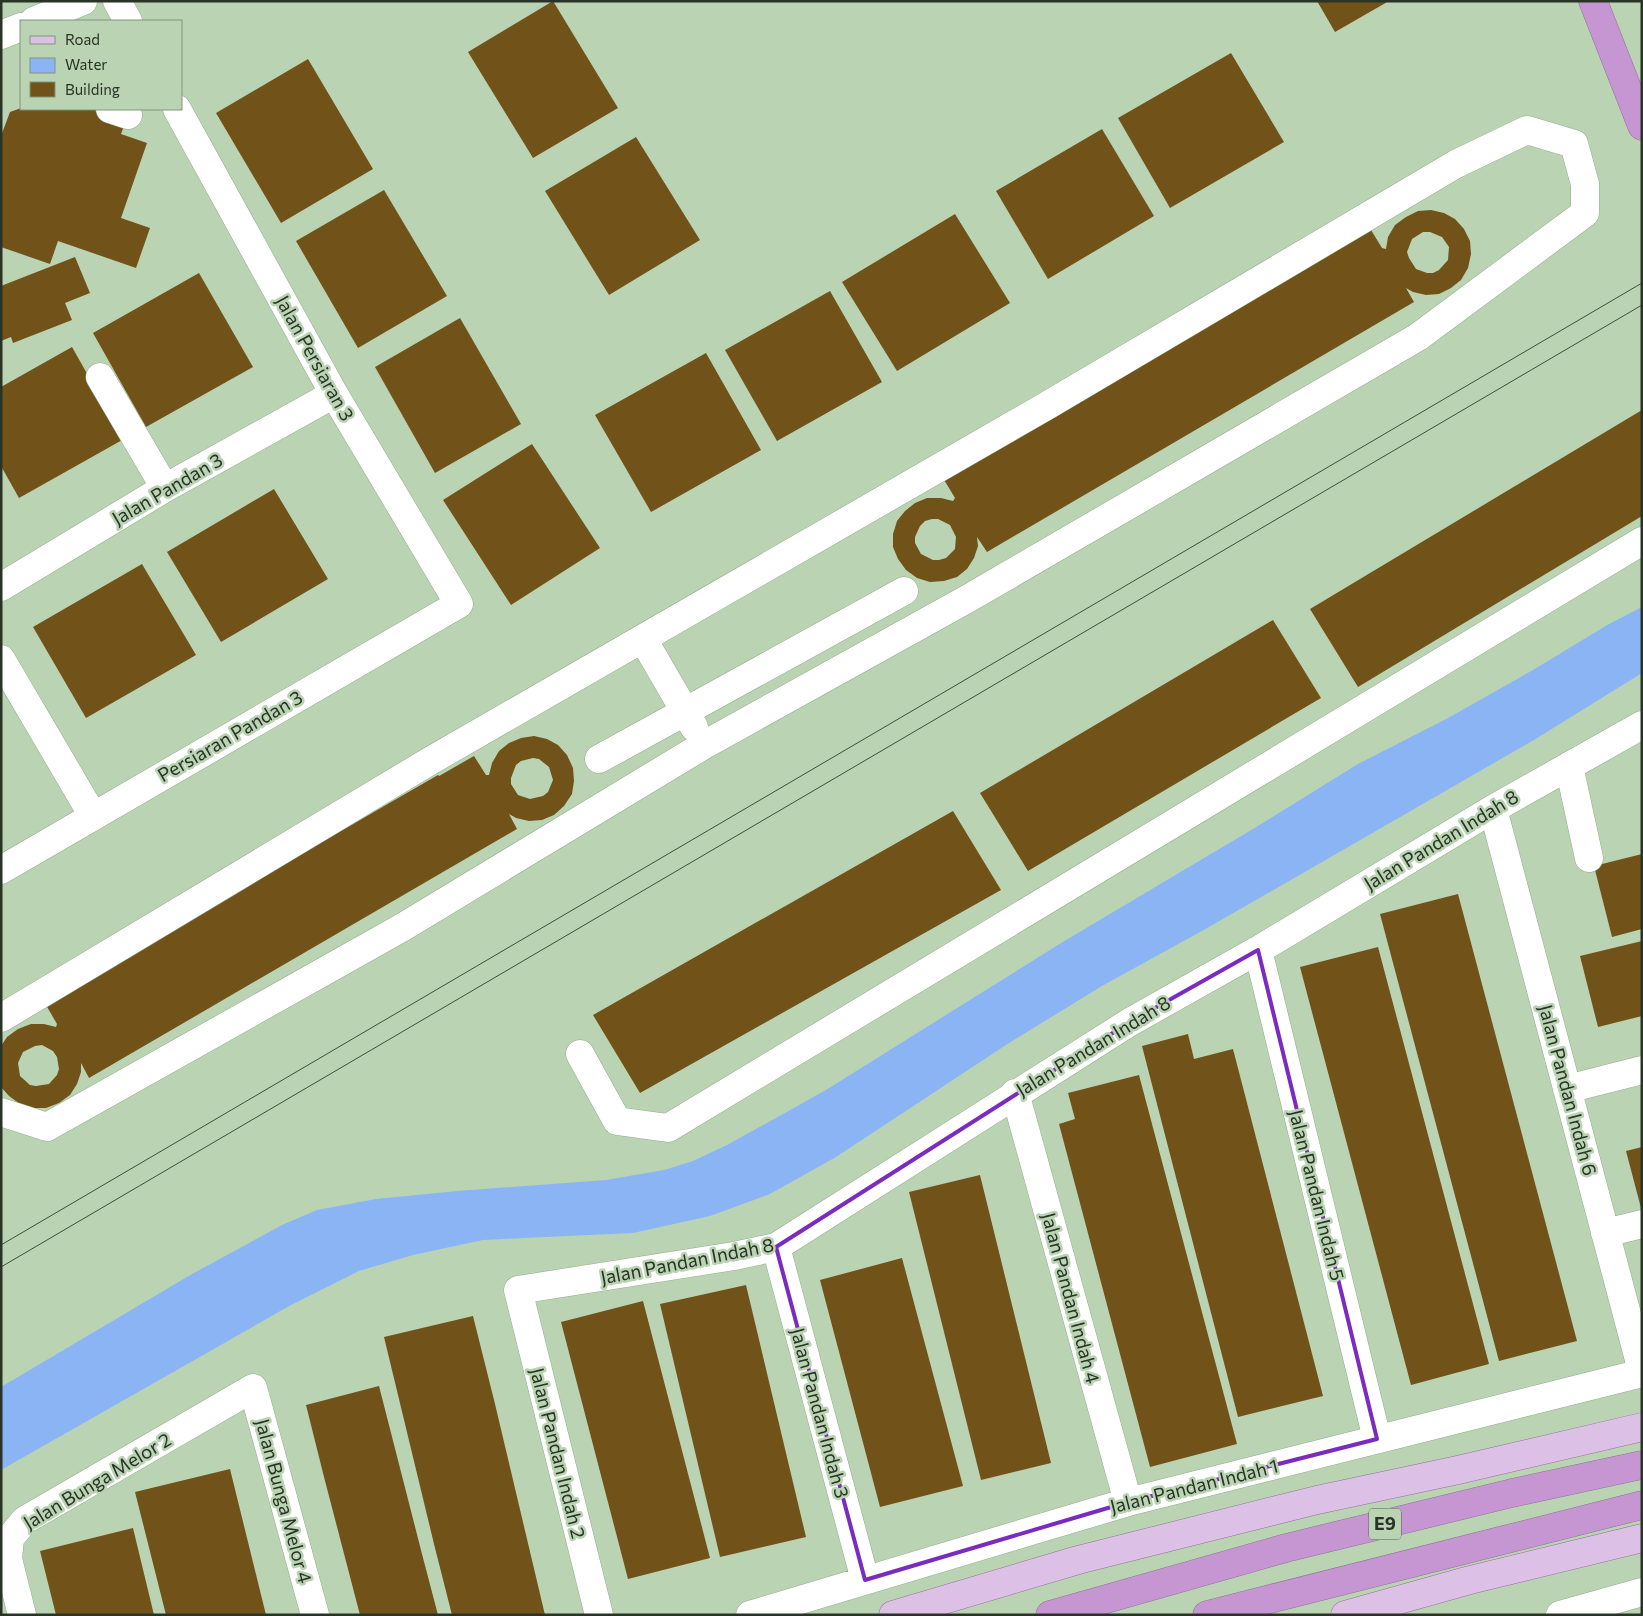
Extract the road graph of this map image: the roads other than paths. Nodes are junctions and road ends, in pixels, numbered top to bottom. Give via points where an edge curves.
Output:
1 (82, 1) edge
2 (118, 1) edge
3 (1594, 1) edge
4 (36, 20) edge
5 (128, 20) edge
6 (20, 27) edge
7 (1, 35) edge
8 (178, 110) edge
9 (1642, 126) edge
10 (100, 377) dead end
11 (334, 394) junction
12 (165, 488) junction
13 (1642, 541) edge
14 (4, 580) edge
15 (904, 591) dead end
16 (459, 604) joint
17 (643, 639) junction
18 (1, 659) edge
19 (685, 712) junction
20 (1642, 725) edge
21 (704, 745) junction
22 (599, 760) dead end
23 (1568, 766) junction
24 (1493, 809) junction
25 (93, 816) junction
26 (1589, 858) dead end
27 (1, 870) edge
28 (1258, 950) junction
29 (1, 1018) edge
30 (580, 1054) dead end
31 (1642, 1070) edge
32 (1568, 1089) junction
33 (1015, 1094) junction
34 (1, 1112) edge
35 (1642, 1224) edge
36 (1605, 1233) junction
37 (776, 1247) junction
38 (518, 1290) joint
39 (1642, 1372) edge
40 (253, 1388) joint
41 (1633, 1429) edge
42 (1377, 1439) junction
43 (1639, 1466) edge
44 (1128, 1502) junction
45 (1642, 1505) edge
46 (1642, 1538) edge
47 (865, 1580) junction
48 (1642, 1592) edge
49 (14, 1612) edge
50 (315, 1615) edge
51 (598, 1615) edge
52 (750, 1615) edge
53 (893, 1615) edge
54 (1050, 1615) edge
55 (1208, 1615) edge
56 (1345, 1615) edge
57 (1560, 1615) edge

1 - 4 street
2 - 5 street
3 - 9 highway
6 - 7 street
8 - 11 street, Jalan Persiaran 3
10 - 12 street
11 - 12 street, Jalan Pandan 3
11 - 16 street, Jalan Persiaran 3
12 - 14 street, Jalan Pandan 3
13 - 30 street via 668,1128 617,1121
15 - 19 street
16 - 25 street, Persiaran Pandan 3
17 - 19 street
17 - 21 street via 1048,406 1456,164 1527,130 1574,144 1585,184 1585,213 1418,338 969,598
17 - 29 street via 430,761
18 - 25 street
19 - 21 street
19 - 22 street
20 - 23 street, Jalan Pandan Indah 8
21 - 34 street via 403,927 47,1127
23 - 24 street, Jalan Pandan Indah 8
23 - 26 street
24 - 28 street, Jalan Pandan Indah 8
24 - 32 street, Jalan Pandan Indah 6
25 - 27 street, Persiaran Pandan 3
28 - 33 street, Jalan Pandan Indah 8 via 1130,1022
28 - 42 street, Jalan Pandan Indah 5
31 - 32 street
32 - 36 street, Jalan Pandan Indah 6
33 - 37 street, Jalan Pandan Indah 8
33 - 44 street, Jalan Pandan Indah 4
35 - 36 street
36 - 39 street, Jalan Pandan Indah 6
37 - 38 street, Jalan Pandan Indah 8
37 - 47 street, Jalan Pandan Indah 3
38 - 51 street, Jalan Pandan Indah 2
39 - 42 street, Jalan Pandan Indah 1
40 - 49 street, Jalan Bunga Melor 2 via 25,1520 10,1538 8,1559
40 - 50 street, Jalan Bunga Melor 4
41 - 53 main road via 1317,1500 1097,1555
42 - 44 street, Jalan Pandan Indah 1
43 - 54 highway, E9 via 1286,1548
44 - 47 street, Jalan Pandan Indah 1
45 - 55 highway, E9
46 - 56 main road via 1470,1580
47 - 52 street, Jalan Pandan Indah 1
48 - 57 street

